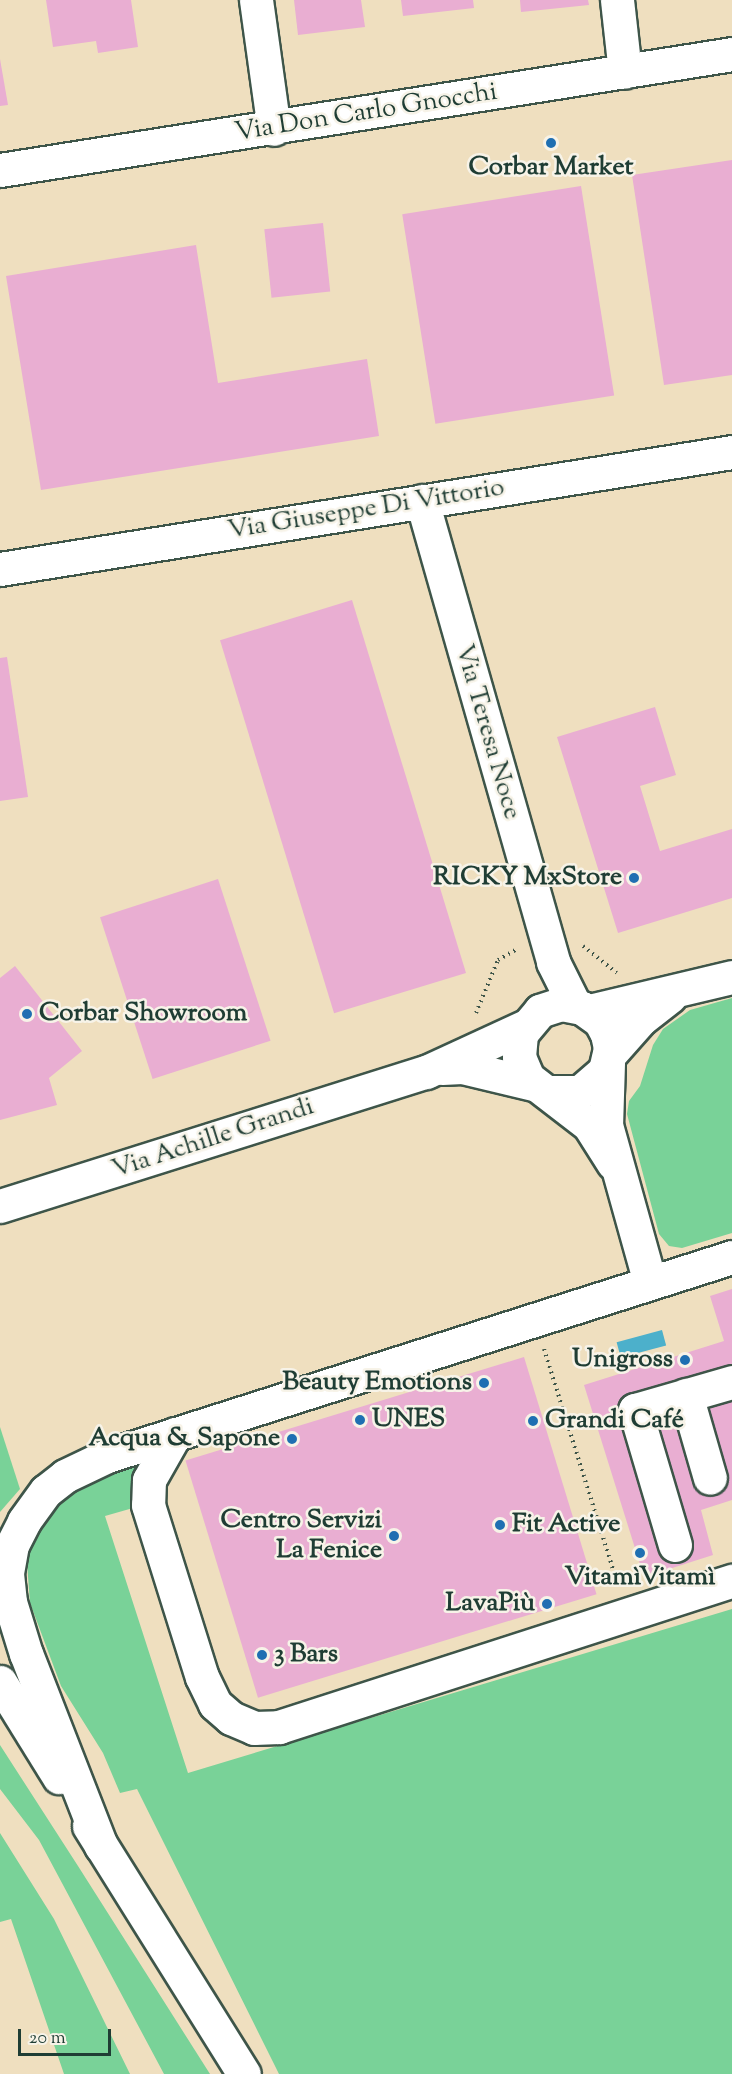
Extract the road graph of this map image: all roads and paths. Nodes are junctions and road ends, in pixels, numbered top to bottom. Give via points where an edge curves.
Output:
1 (256, 0) edge
2 (617, 0) edge
3 (732, 54) edge
4 (625, 72) junction
5 (274, 129) junction
6 (0, 170) edge
7 (732, 452) edge
8 (422, 501) junction
9 (0, 569) edge
10 (550, 952) junction
11 (732, 977) edge
12 (626, 981) dead end
13 (674, 994) junction
14 (582, 1008) junction
15 (529, 1021) junction
16 (473, 1022) dead end
17 (609, 1059) junction
18 (426, 1072) junction
19 (540, 1088) junction
20 (613, 1163) junction
21 (0, 1206) edge
22 (732, 1257) edge
23 (650, 1283) junction
24 (535, 1319) junction
25 (732, 1382) edge
26 (686, 1395) junction
27 (175, 1434) junction
28 (710, 1478) dead end
29 (675, 1545) dead end
30 (732, 1581) edge
31 (627, 1615) junction
32 (0, 1682) edge
33 (101, 1846) junction
34 (244, 2074) edge

1 - 5 street
2 - 4 street
3 - 4 street, Via Don Carlo Gnocchi
4 - 5 street, Via Don Carlo Gnocchi
5 - 6 street, Via Don Carlo Gnocchi
7 - 8 street, Via Giuseppe Di Vittorio
8 - 9 street, Via Giuseppe Di Vittorio
8 - 10 street, Via Teresa Noce
10 - 12 path via 580,943
10 - 14 street, Via Teresa Noce
10 - 15 street via 548,991
10 - 16 path via 517,949 498,960
11 - 13 street
13 - 14 street
13 - 17 street via 641,1019
14 - 15 street via 554,1006
14 - 17 street via 604,1027
15 - 18 street
15 - 19 street via 519,1057
17 - 19 street via 597,1081 580,1092
17 - 20 street via 606,1125
18 - 19 street via 462,1067
18 - 21 street, Via Achille Grandi
19 - 20 street via 588,1125
20 - 23 street
22 - 23 street
23 - 24 street
24 - 27 street
24 - 31 path
25 - 26 street
26 - 28 street
26 - 29 street via 634,1410
27 - 31 street via 149,1480 148,1505 202,1677 215,1704 231,1719 254,1728 279,1727
27 - 33 street via 99,1458 46,1491 12,1545 7,1573 10,1602 26,1654
30 - 31 street
32 - 33 street
33 - 34 street

